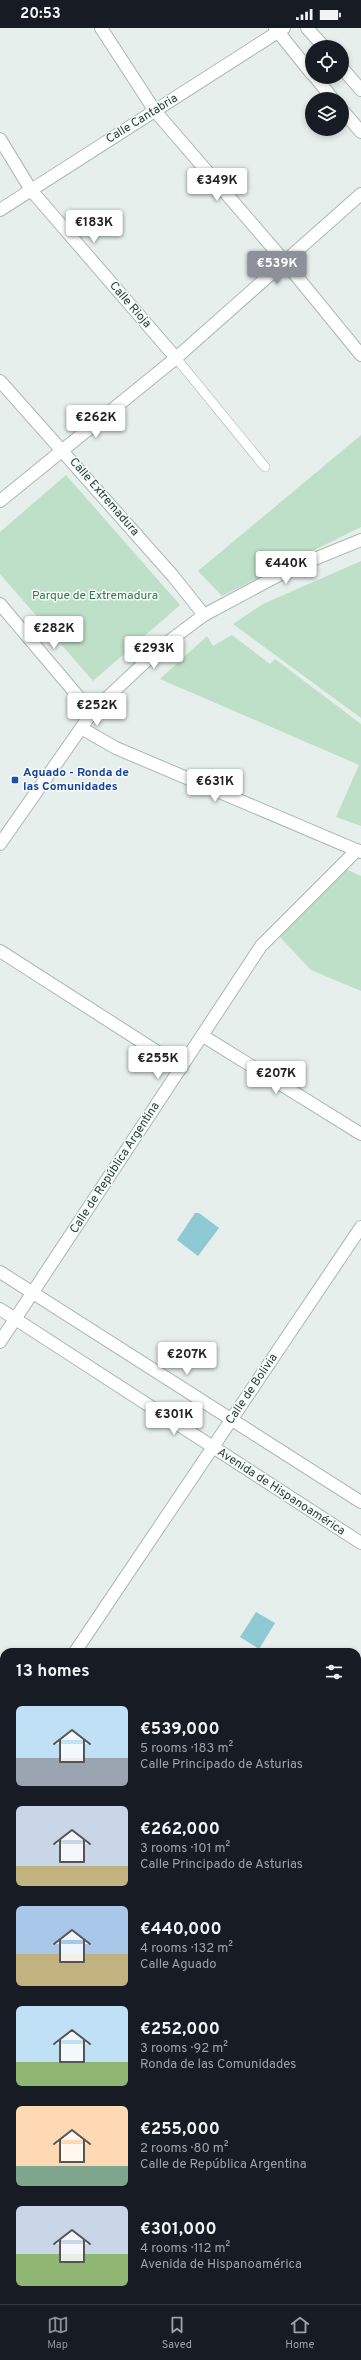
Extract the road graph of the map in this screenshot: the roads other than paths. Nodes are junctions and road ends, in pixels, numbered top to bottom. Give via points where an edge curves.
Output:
1 (101, 28) edge
2 (307, 28) edge
3 (279, 29) edge
4 (318, 40) edge
5 (305, 64) edge
6 (349, 76) edge
7 (321, 84) edge
8 (361, 90) edge
9 (327, 92) edge
10 (155, 111) junction
11 (349, 118) edge
12 (361, 132) edge
13 (0, 139) edge
14 (31, 190) junction
15 (361, 194) edge
16 (0, 210) edge
17 (285, 262) junction
18 (361, 355) edge
19 (176, 358) junction
20 (0, 381) edge
21 (63, 450) junction
22 (265, 466) dead end
23 (0, 501) edge
24 (361, 540) edge
25 (0, 604) edge
26 (204, 615) junction
27 (93, 711) junction
28 (81, 728) junction
29 (0, 844) edge
30 (359, 851) edge
31 (0, 952) edge
32 (203, 1036) junction
33 (181, 1067) junction
34 (361, 1134) edge
35 (361, 1227) edge
36 (0, 1272) edge
37 (33, 1293) junction
38 (0, 1309) edge
39 (16, 1319) junction
40 (0, 1342) edge
41 (232, 1418) junction
42 (213, 1448) junction
43 (361, 1502) edge
44 (361, 1543) edge
45 (79, 1648) edge

1 - 10 street
2 - 4 street
3 - 5 street
3 - 10 street, Calle Cantabria
6 - 8 street
7 - 9 street
10 - 14 street, Calle Cantabria
10 - 17 street
11 - 12 street
13 - 14 street, Calle Rioja
14 - 16 street, Calle Cantabria
14 - 19 street, Calle Rioja
15 - 17 street
17 - 18 street
17 - 19 street
19 - 21 street
19 - 22 lane, Calle Rioja
20 - 21 street, Calle Extremadura
21 - 23 street
21 - 26 street, Calle Extremadura
24 - 26 street via 290,569
25 - 27 street
26 - 27 street via 155,653
27 - 28 street
28 - 29 street
28 - 30 street via 116,748
30 - 32 street, Calle de República Argentina via 261,946
31 - 33 street
32 - 33 street, Calle de República Argentina
32 - 34 street
33 - 37 street, Calle de República Argentina
35 - 41 street, Calle de Bolivia
36 - 37 street
37 - 39 street, Calle de República Argentina
37 - 41 street
38 - 39 street, Avenida de Hispanoamérica
39 - 40 street, Calle de República Argentina
39 - 42 street, Avenida de Hispanoamérica
41 - 42 street, Calle de Bolivia
41 - 43 street
42 - 44 street, Avenida de Hispanoamérica
42 - 45 street, Calle de Bolivia

